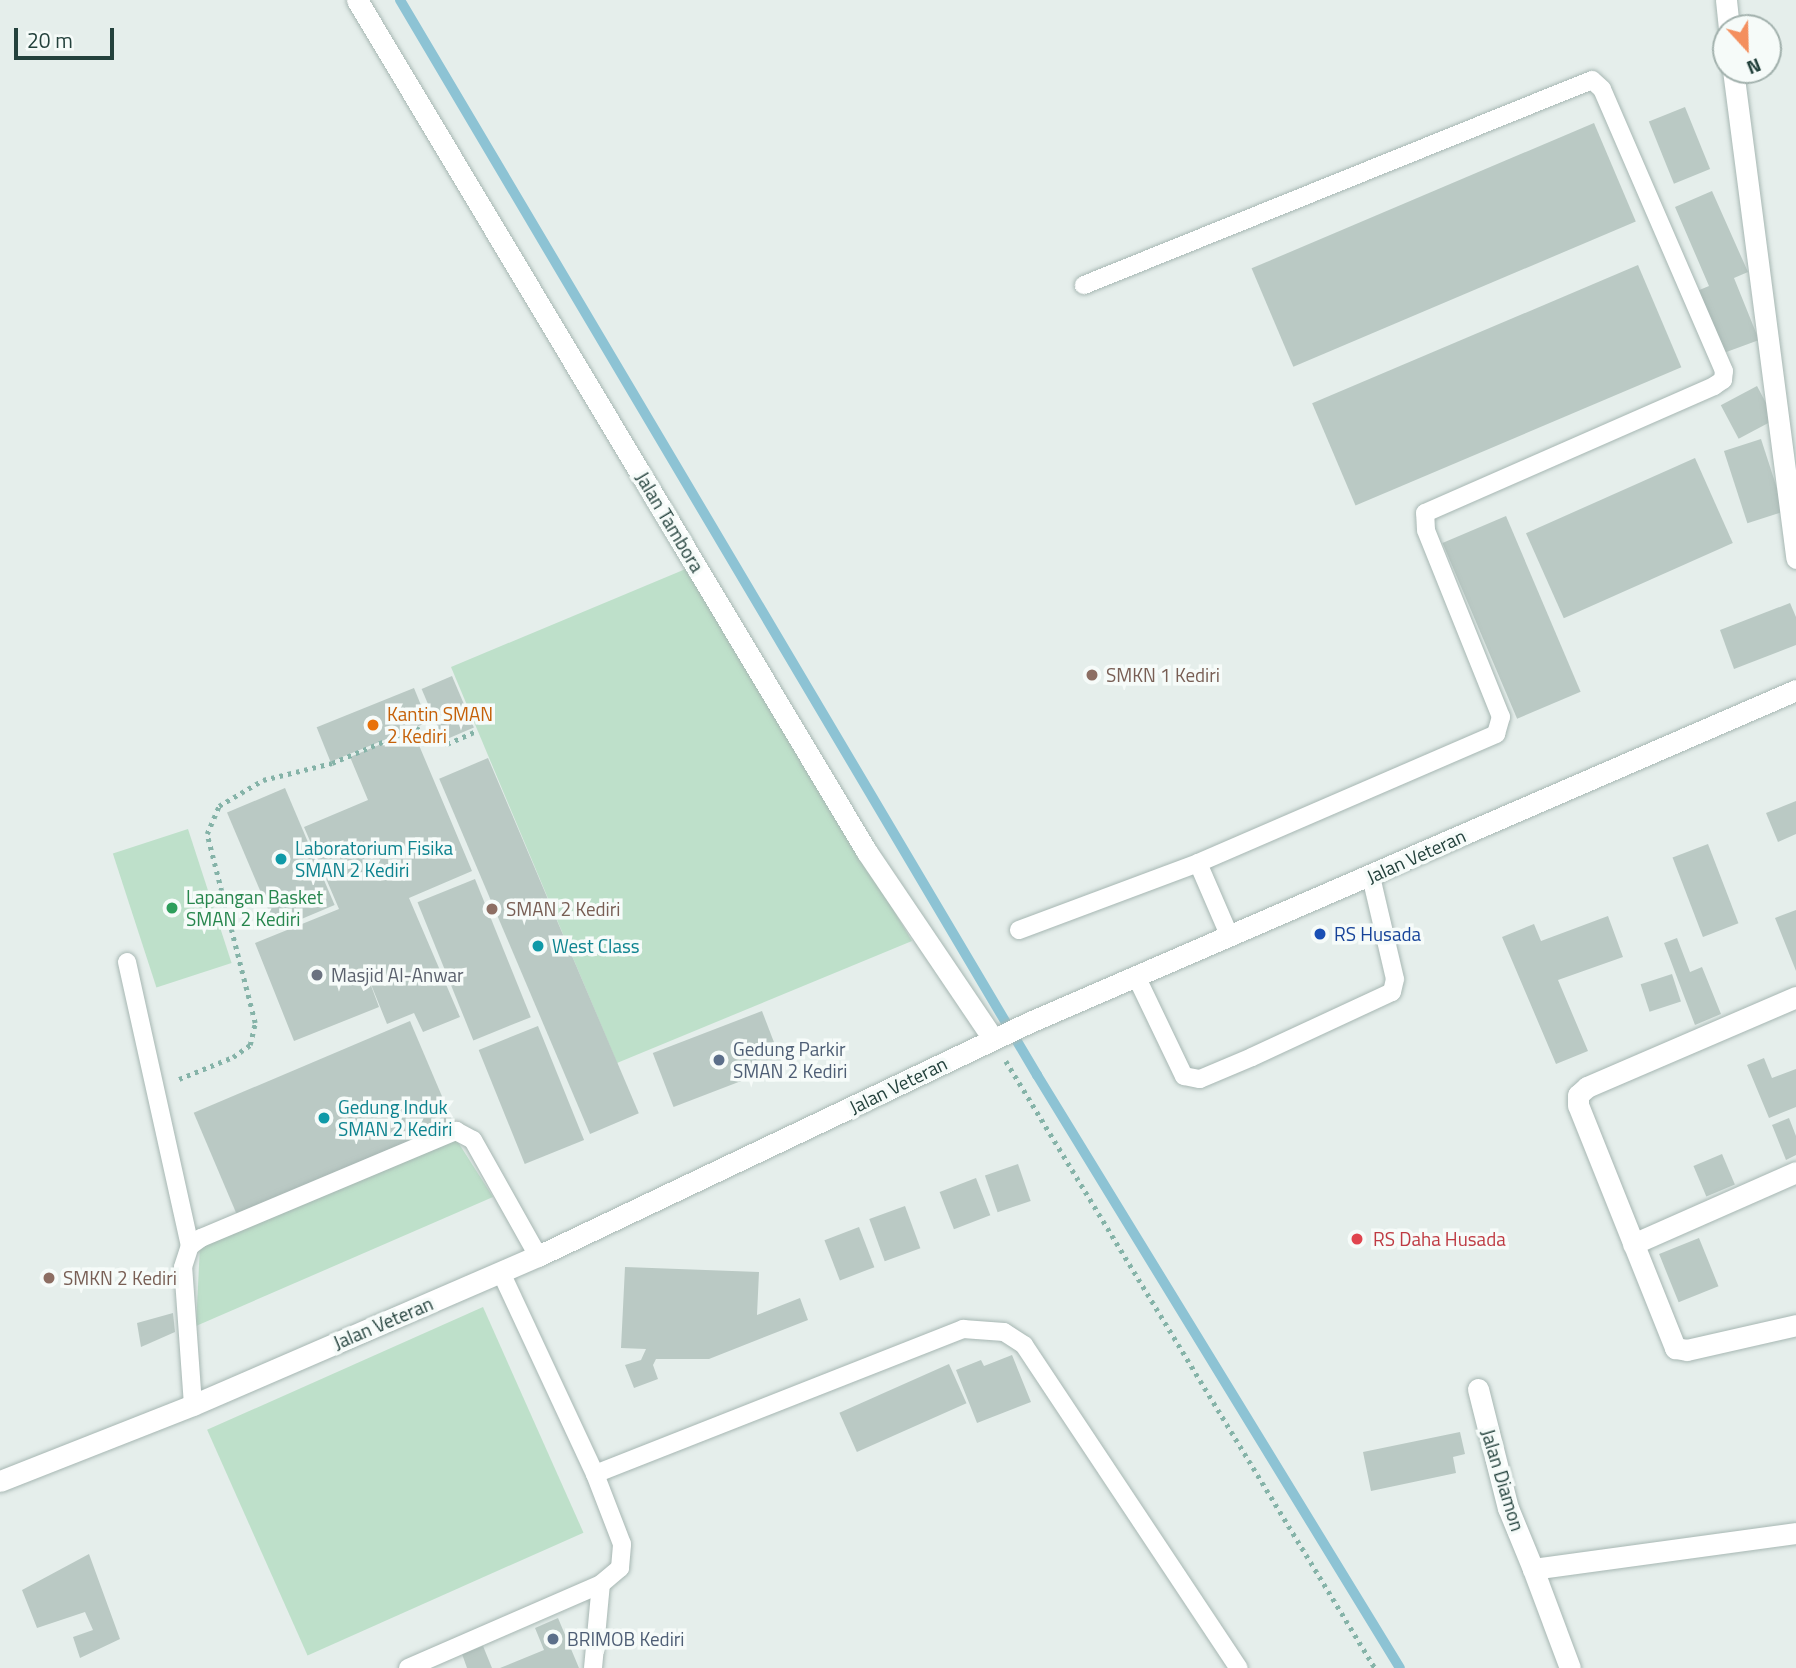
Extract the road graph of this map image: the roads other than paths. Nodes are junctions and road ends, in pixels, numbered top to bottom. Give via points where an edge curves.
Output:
1 (356, 0) edge
2 (1735, 84) edge
3 (1084, 285) dead end
4 (1796, 558) edge
5 (1796, 690) edge
6 (1198, 863) junction
7 (1371, 877) junction
8 (1019, 930) dead end
9 (1230, 937) junction
10 (127, 962) dead end
11 (1136, 976) junction
12 (1796, 997) edge
13 (997, 1038) junction
14 (1796, 1172) edge
15 (1633, 1244) junction
16 (190, 1246) junction
17 (538, 1256) junction
18 (501, 1272) junction
19 (1796, 1325) edge
20 (1478, 1389) dead end
21 (193, 1405) junction
22 (595, 1474) junction
23 (0, 1481) edge
24 (1796, 1533) edge
25 (1533, 1569) junction
26 (601, 1584) junction
27 (408, 1668) edge
28 (593, 1668) edge
29 (1239, 1668) edge
30 (1570, 1668) edge

1 - 13 street, Jalan Tambora via 867,852
2 - 4 street
3 - 6 lane via 1592,80 1602,89 1724,371 1723,380 1714,386 1425,513 1426,530 1501,717 1496,734
5 - 7 street, Jalan Veteran
6 - 8 lane
6 - 9 lane
7 - 9 street, Jalan Veteran
7 - 11 lane via 1395,979 1392,992 1200,1079 1184,1076
9 - 11 street, Jalan Veteran
10 - 16 lane
11 - 13 street, Jalan Veteran
12 - 15 street via 1578,1095 1579,1110
13 - 17 street, Jalan Veteran
14 - 15 street
15 - 19 street via 1675,1348 1687,1350
16 - 17 lane via 456,1130 473,1140
16 - 21 lane via 183,1267
17 - 18 street, Jalan Veteran
18 - 21 street, Jalan Veteran
18 - 22 lane
20 - 25 street, Jalan Diamon via 1508,1508
21 - 23 street, Jalan Veteran
22 - 26 lane via 622,1544 621,1567
22 - 29 lane via 964,1329 1004,1332 1024,1345
24 - 25 street
25 - 30 street, Jalan Diamon
26 - 27 lane
26 - 28 lane

